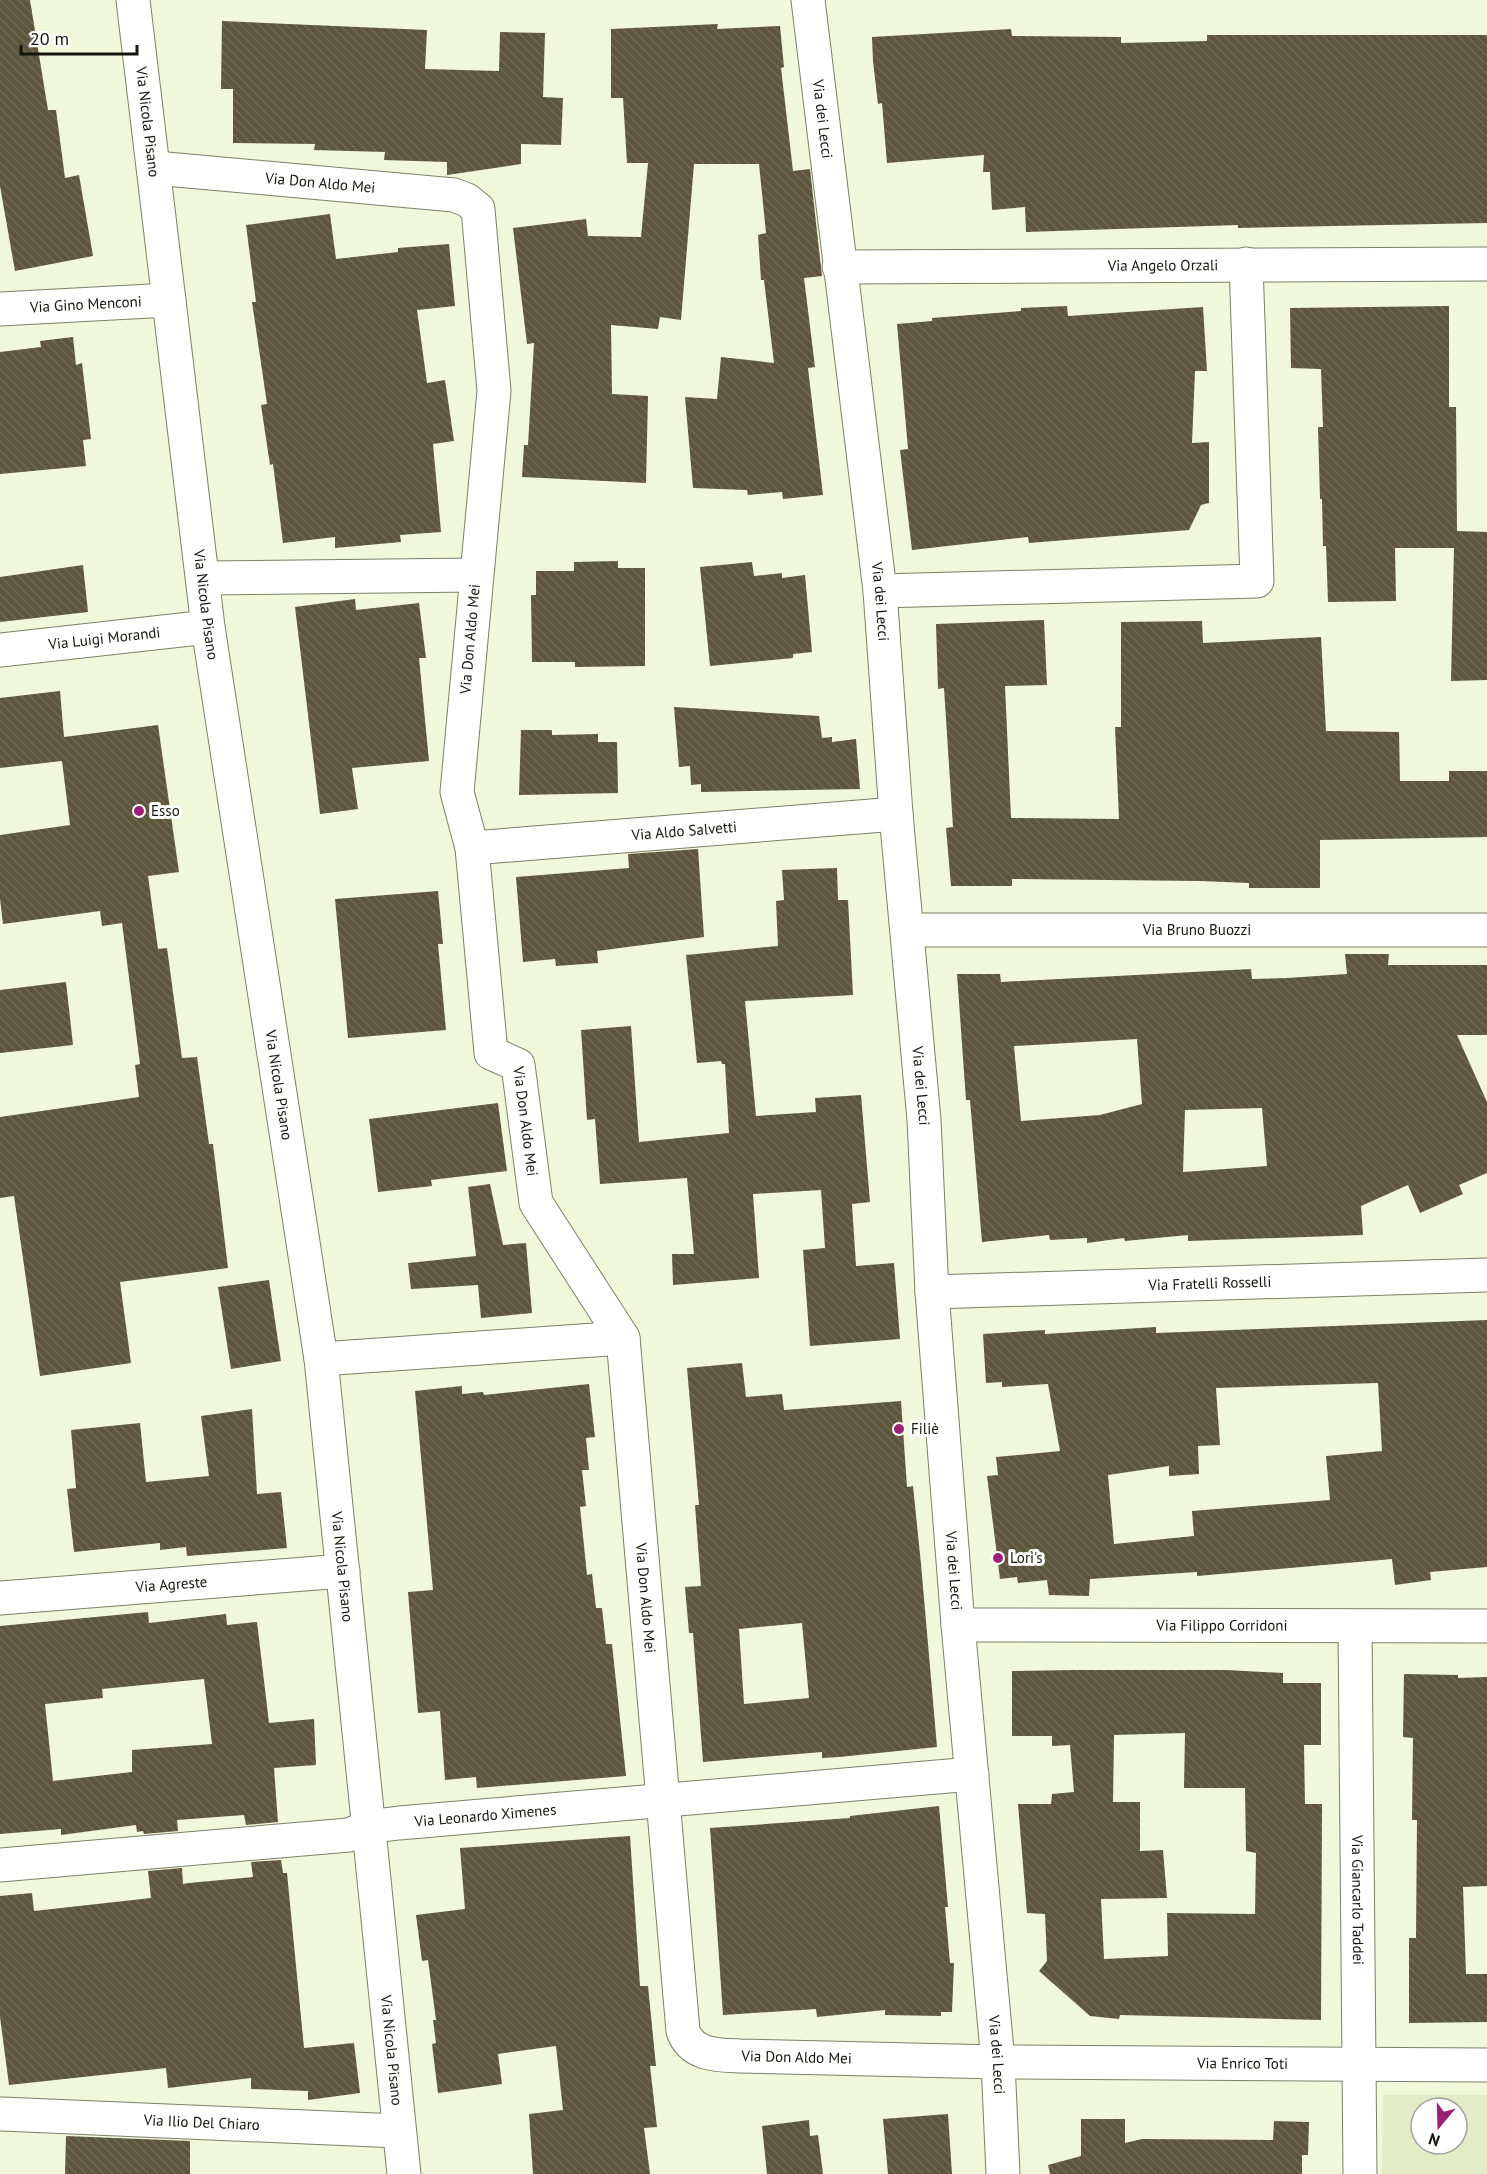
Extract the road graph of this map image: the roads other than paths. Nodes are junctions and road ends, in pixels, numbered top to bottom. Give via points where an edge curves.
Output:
1 (133, 0) edge
2 (808, 0) edge
3 (155, 168) junction
4 (1246, 264) junction
5 (1487, 264) edge
6 (839, 267) junction
7 (170, 300) junction
8 (0, 309) edge
9 (476, 575) junction
10 (204, 579) junction
11 (880, 591) junction
12 (208, 627) junction
13 (0, 650) edge
14 (896, 814) junction
15 (472, 848) junction
16 (907, 930) junction
17 (1487, 930) edge
18 (1487, 1275) edge
19 (932, 1292) junction
20 (623, 1338) junction
21 (321, 1359) junction
22 (343, 1571) junction
23 (0, 1598) edge
24 (958, 1625) junction
25 (1487, 1626) edge
26 (1355, 1627) junction
27 (972, 1774) junction
28 (664, 1798) junction
29 (367, 1827) junction
30 (0, 1865) edge
31 (998, 2062) junction
32 (1487, 2065) edge
33 (1359, 2066) junction
34 (2, 2114) dead end
35 (399, 2131) junction
36 (404, 2174) edge
37 (1003, 2174) edge
38 (1360, 2174) edge

1 - 3 street, Via Nicola Pisano
2 - 6 street, Via dei Lecci
3 - 7 street, Via Nicola Pisano
3 - 9 street, Via Don Aldo Mei via 454,195 477,209 494,391
4 - 5 street, Via Angelo Orzali
4 - 6 street, Via Angelo Orzali
4 - 11 street via 1257,581
6 - 11 street, Via dei Lecci
7 - 8 street, Via Gino Menconi
7 - 10 street, Via Nicola Pisano
9 - 10 street
9 - 15 street, Via Don Aldo Mei via 457,792
10 - 12 street, Via Nicola Pisano
11 - 14 street, Via dei Lecci
12 - 13 street, Via Luigi Morandi
12 - 21 street, Via Nicola Pisano
14 - 15 street, Via Aldo Salvetti
14 - 16 street, Via dei Lecci
15 - 20 street, Via Don Aldo Mei via 491,1053 518,1065 536,1203
16 - 17 street, Via Bruno Buozzi
16 - 19 street, Via dei Lecci via 924,1120
18 - 19 street, Via Fratelli Rosselli
19 - 24 street, Via dei Lecci
20 - 21 street
20 - 28 street, Via Don Aldo Mei
21 - 22 street, Via Nicola Pisano
22 - 23 street, Via Agreste
22 - 29 street, Via Nicola Pisano
24 - 26 street, Via Filippo Corridoni
24 - 27 street, Via dei Lecci
25 - 26 street, Via Filippo Corridoni
26 - 33 street, Via Giancarlo Taddei
27 - 28 street, Via Leonardo Ximenes
27 - 31 street, Via dei Lecci
28 - 29 street, Via Leonardo Ximenes
28 - 31 street, Via Don Aldo Mei via 683,2031 692,2045 712,2055
29 - 30 street, Via Leonardo Ximenes via 349,1835
29 - 35 street, Via Nicola Pisano
31 - 33 street, Via Enrico Toti
31 - 37 street, Via dei Lecci
32 - 33 street, Via Enrico Toti
33 - 38 street, Via Giancarlo Taddei
34 - 35 street, Via Ilio Del Chiaro
35 - 36 street, Via Nicola Pisano

